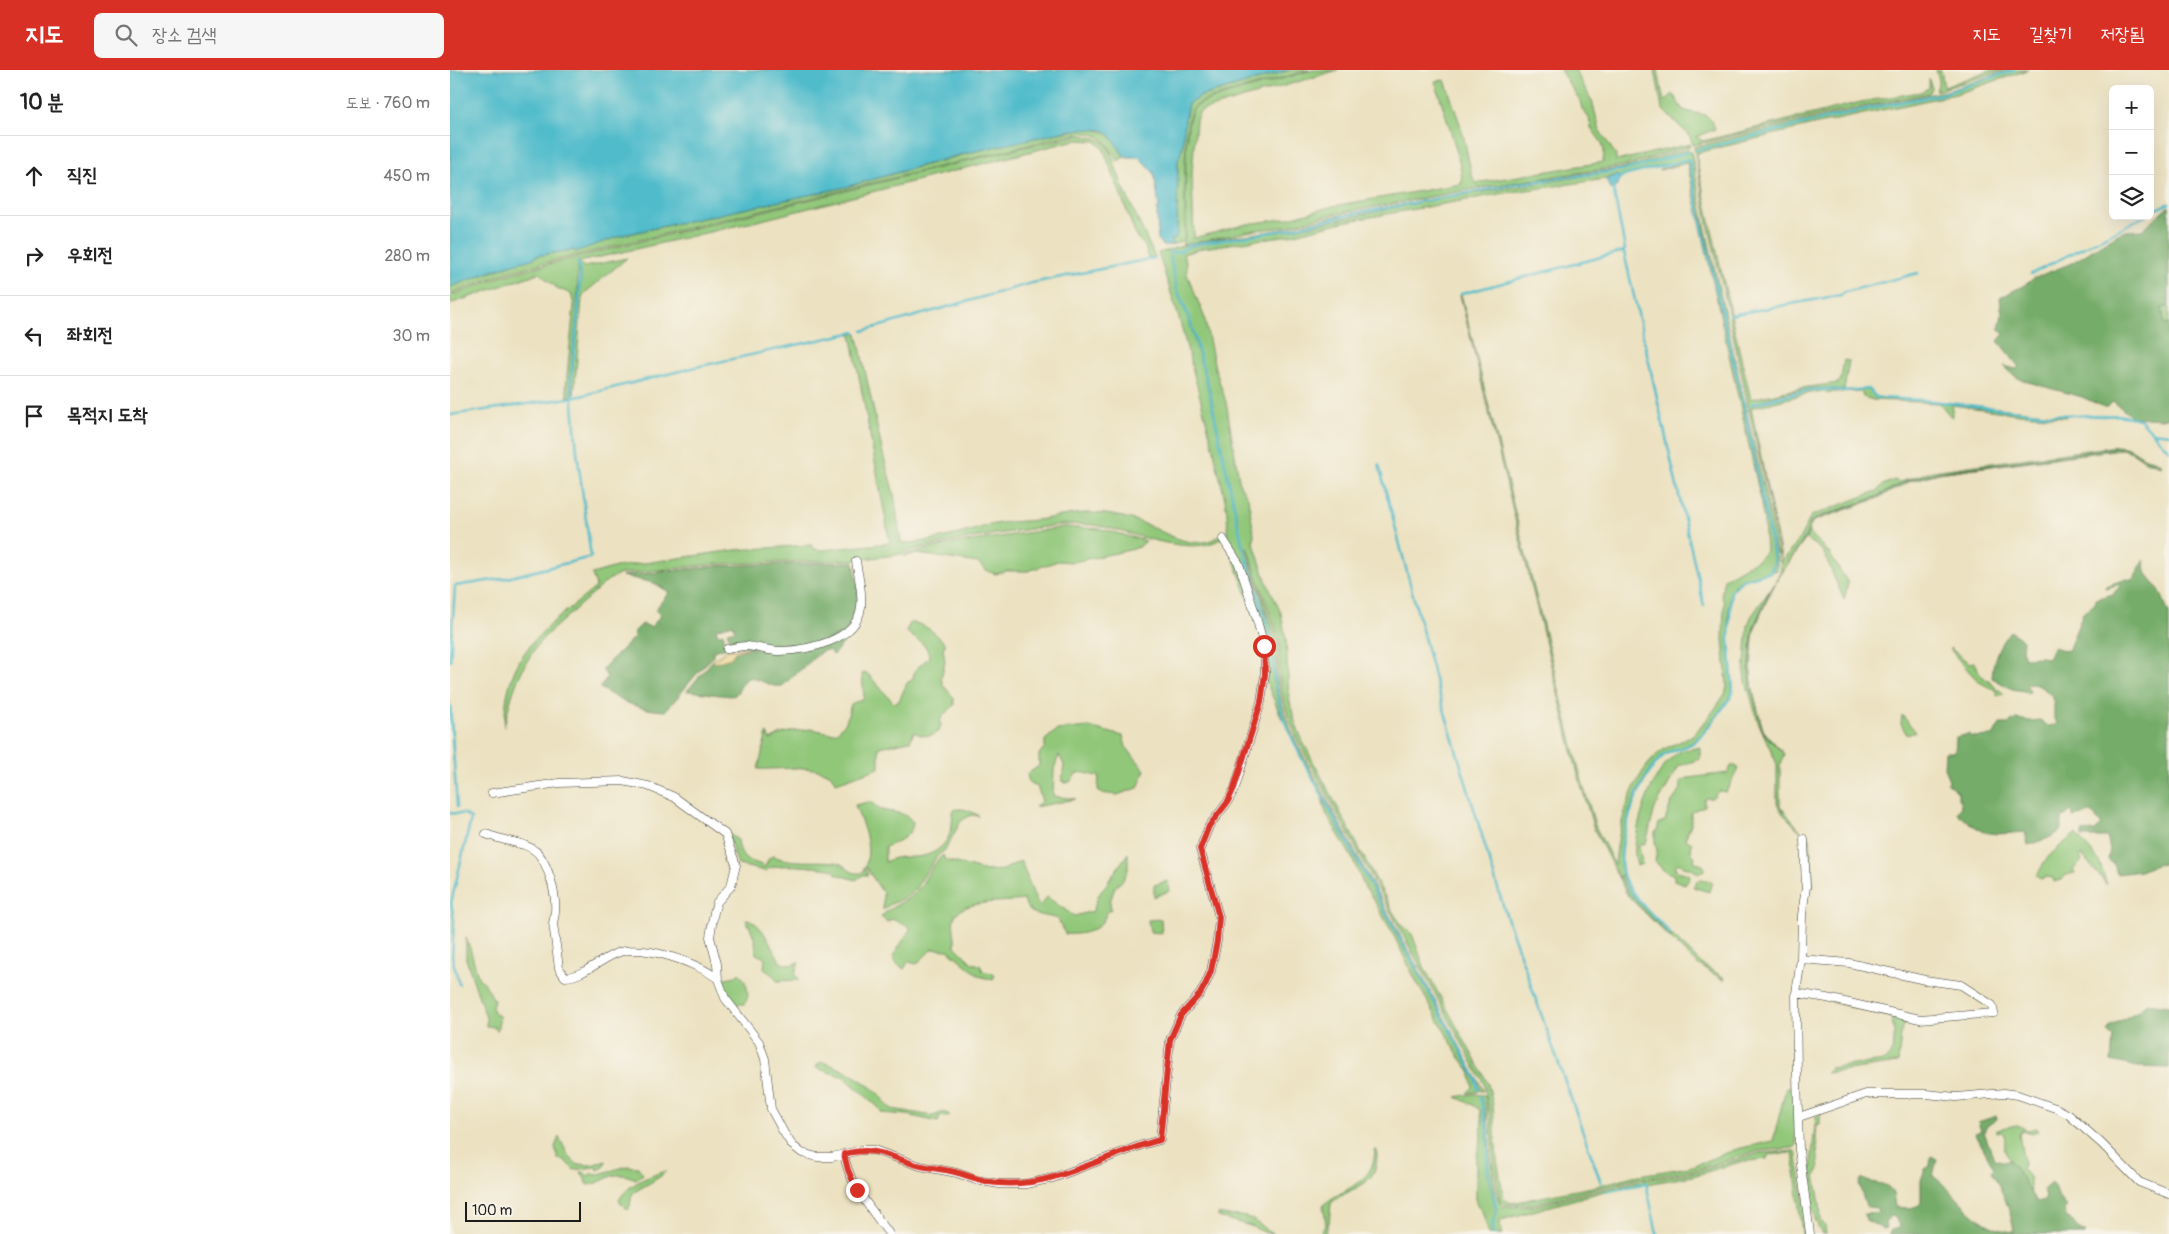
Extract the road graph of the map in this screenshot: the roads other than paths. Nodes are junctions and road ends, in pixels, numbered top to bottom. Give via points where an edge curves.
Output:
1 (1223, 539) dead end
2 (856, 562) dead end
3 (727, 649) dead end
4 (492, 793) dead end
5 (486, 834) dead end
6 (1804, 839) dead end
7 (1801, 959) junction
8 (718, 979) junction
9 (1796, 993) junction
10 (1799, 1117) junction
11 (844, 1154) junction
12 (2169, 1194) edge
13 (889, 1234) edge
14 (1810, 1234) edge

1 - 11 street via 1238,564 1255,613 1264,646 1265,674 1261,702 1234,788 1209,826 1200,849 1219,917 1217,941 1206,983 1181,1015 1170,1040 1160,1140 1053,1178 1026,1184 976,1180 874,1150
2 - 3 street via 862,605 858,619 842,635 817,646 792,650 745,646
4 - 8 street via 559,783 623,781 648,786 674,797 725,834 736,865 731,886 717,902 710,937
5 - 8 street via 521,843 543,858 554,892 553,923 559,968 565,977 629,950 671,956 709,971
6 - 7 street via 1806,887 1801,922
7 - 9 street
7 - 9 street via 1849,963 1961,985 1995,1009 1994,1013 1920,1020
8 - 11 street via 726,998 759,1042 765,1059 771,1108 784,1133 802,1153 817,1157
9 - 10 street
10 - 12 street via 1866,1094 2018,1095 2069,1116 2139,1182
10 - 14 street via 1801,1168
11 - 13 street via 857,1190

